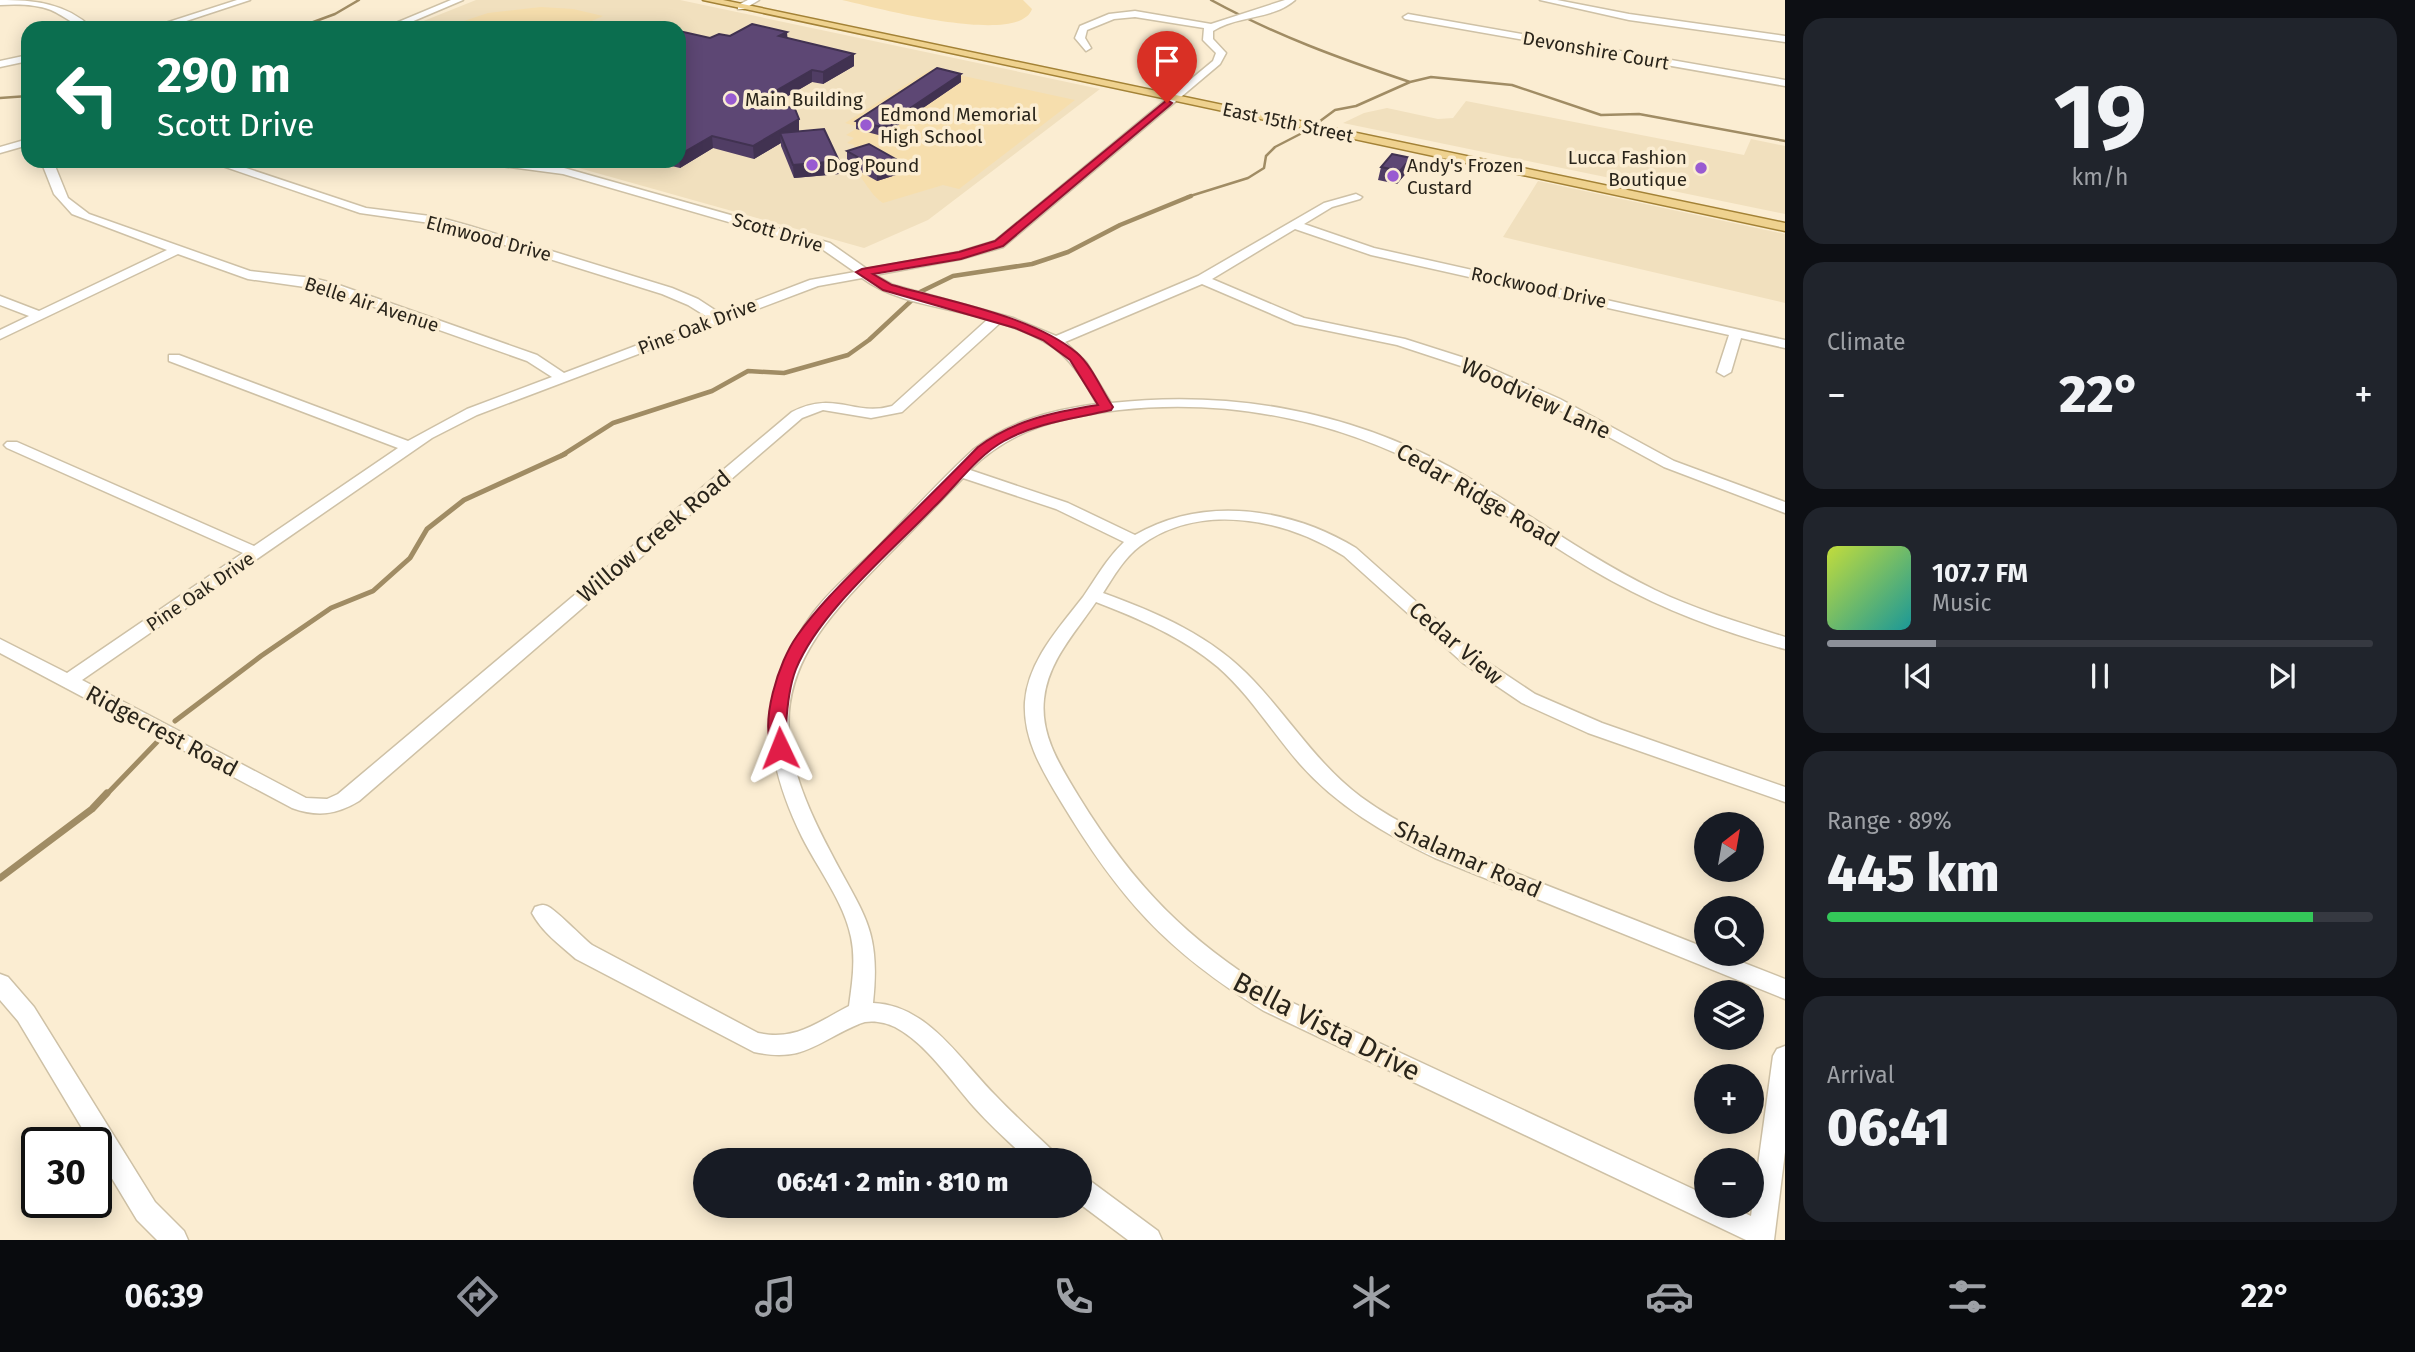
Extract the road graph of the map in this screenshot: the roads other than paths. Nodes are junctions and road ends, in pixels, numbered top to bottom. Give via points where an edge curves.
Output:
1 (244, 0) edge
2 (459, 0) edge
3 (708, 0) edge
4 (755, 0) edge
5 (1271, 0) edge
6 (1544, 0) edge
7 (0, 2) edge
8 (1289, 2) edge
9 (741, 7) junction
10 (1408, 17) dead end
11 (80, 21) edge
12 (177, 21) edge
13 (406, 21) edge
14 (1212, 27) junction
15 (1785, 39) edge
16 (1086, 48) dead end
17 (21, 60) edge
18 (0, 64) edge
19 (1785, 83) edge
20 (1174, 97) junction
21 (21, 144) edge
22 (0, 150) edge
23 (50, 168) edge
24 (235, 168) edge
25 (543, 168) edge
26 (1356, 197) dead end
27 (1294, 225) junction
28 (1785, 227) edge
29 (177, 250) junction
30 (862, 272) junction
31 (1202, 279) junction
32 (0, 300) edge
33 (40, 316) junction
34 (718, 318) junction
35 (996, 319) junction
36 (1736, 333) junction
37 (0, 335) edge
38 (1055, 341) junction
39 (1785, 344) edge
40 (174, 358) dead end
41 (1724, 372) dead end
42 (561, 377) junction
43 (1106, 407) junction
44 (12, 445) dead end
45 (410, 447) junction
46 (961, 472) junction
47 (1785, 508) edge
48 (1135, 541) junction
49 (256, 553) junction
50 (1093, 595) junction
51 (1785, 643) edge
52 (0, 645) edge
53 (68, 681) junction
54 (1785, 795) edge
55 (327, 808) joint
56 (543, 913) dead end
57 (0, 984) edge
58 (1785, 989) edge
59 (860, 1012) junction
60 (1785, 1056) edge
61 (1033, 1148) edge
62 (1092, 1198) edge
63 (1762, 1237) edge
64 (175, 1240) edge
65 (1149, 1240) edge

1 - 12 street
2 - 13 street
3 - 9 main road, East 15th Street
4 - 9 street
5 - 8 street
6 - 15 street
7 - 11 street via 55,7
8 - 14 street via 1273,11
9 - 20 main road, East 15th Street
10 - 19 street, Devonshire Court
14 - 16 street via 1135,14 1112,16 1083,28 1080,38
14 - 20 street, Pine Oak Drive via 1208,40 1221,56
17 - 18 street
20 - 28 main road, East 15th Street
20 - 30 street, Pine Oak Drive via 999,244
21 - 22 street
23 - 29 street, Belle Air Avenue via 67,207
24 - 34 street, Elmwood Drive via 364,211 446,223 493,237 680,296
25 - 30 street, Scott Drive via 811,240 836,250
26 - 27 street via 1328,205
27 - 31 street
27 - 36 street, Rockwood Drive via 1371,251
29 - 33 street
29 - 42 street, Belle Air Avenue via 248,275 319,283 532,358
30 - 34 street, Pine Oak Drive via 815,282
30 - 35 street, Scott Drive via 887,288
31 - 38 street
31 - 47 street, Woodview Lane via 1300,321 1400,342 1469,364 1555,402 1669,464
32 - 33 street
33 - 37 street
34 - 42 street, Pine Oak Drive
35 - 38 street, Scott Drive
35 - 55 street, Willow Creek Road via 892,411 868,415 824,404 797,415 352,796
36 - 39 street, Rockwood Drive
36 - 41 street
38 - 43 street, Scott Drive via 1075,358
40 - 45 street
42 - 45 street, Pine Oak Drive via 464,415
43 - 46 street, Cedar Ridge Road via 1020,427 983,450
43 - 51 street, Cedar Ridge Road via 1186,403 1247,407 1364,434 1439,468 1650,594
44 - 49 street
45 - 49 street, Pine Oak Drive
46 - 48 street via 1062,506
46 - 59 street, Cedar Ridge Road via 820,616 788,670 780,703 783,766 795,801 861,936 865,965
48 - 50 street, Bella Vista Drive
48 - 54 street, Cedar View via 1177,522 1223,515 1262,518 1313,531 1355,555 1472,661 1525,697 1567,718
49 - 53 street, Pine Oak Drive
50 - 58 street, Shalamar Road via 1164,624 1225,663 1331,783 1399,832
50 - 63 street, Bella Vista Drive via 1052,648 1038,676 1034,718 1039,742 1104,855 1173,933 1216,969 1272,1004
52 - 53 street, Ridgecrest Road
53 - 55 street, Ridgecrest Road via 299,803
56 - 59 street via 584,952 754,1042 777,1048 795,1045
57 - 64 street via 26,1013 146,1211
59 - 61 street via 884,1013 905,1021
60 - 63 street
62 - 65 street

